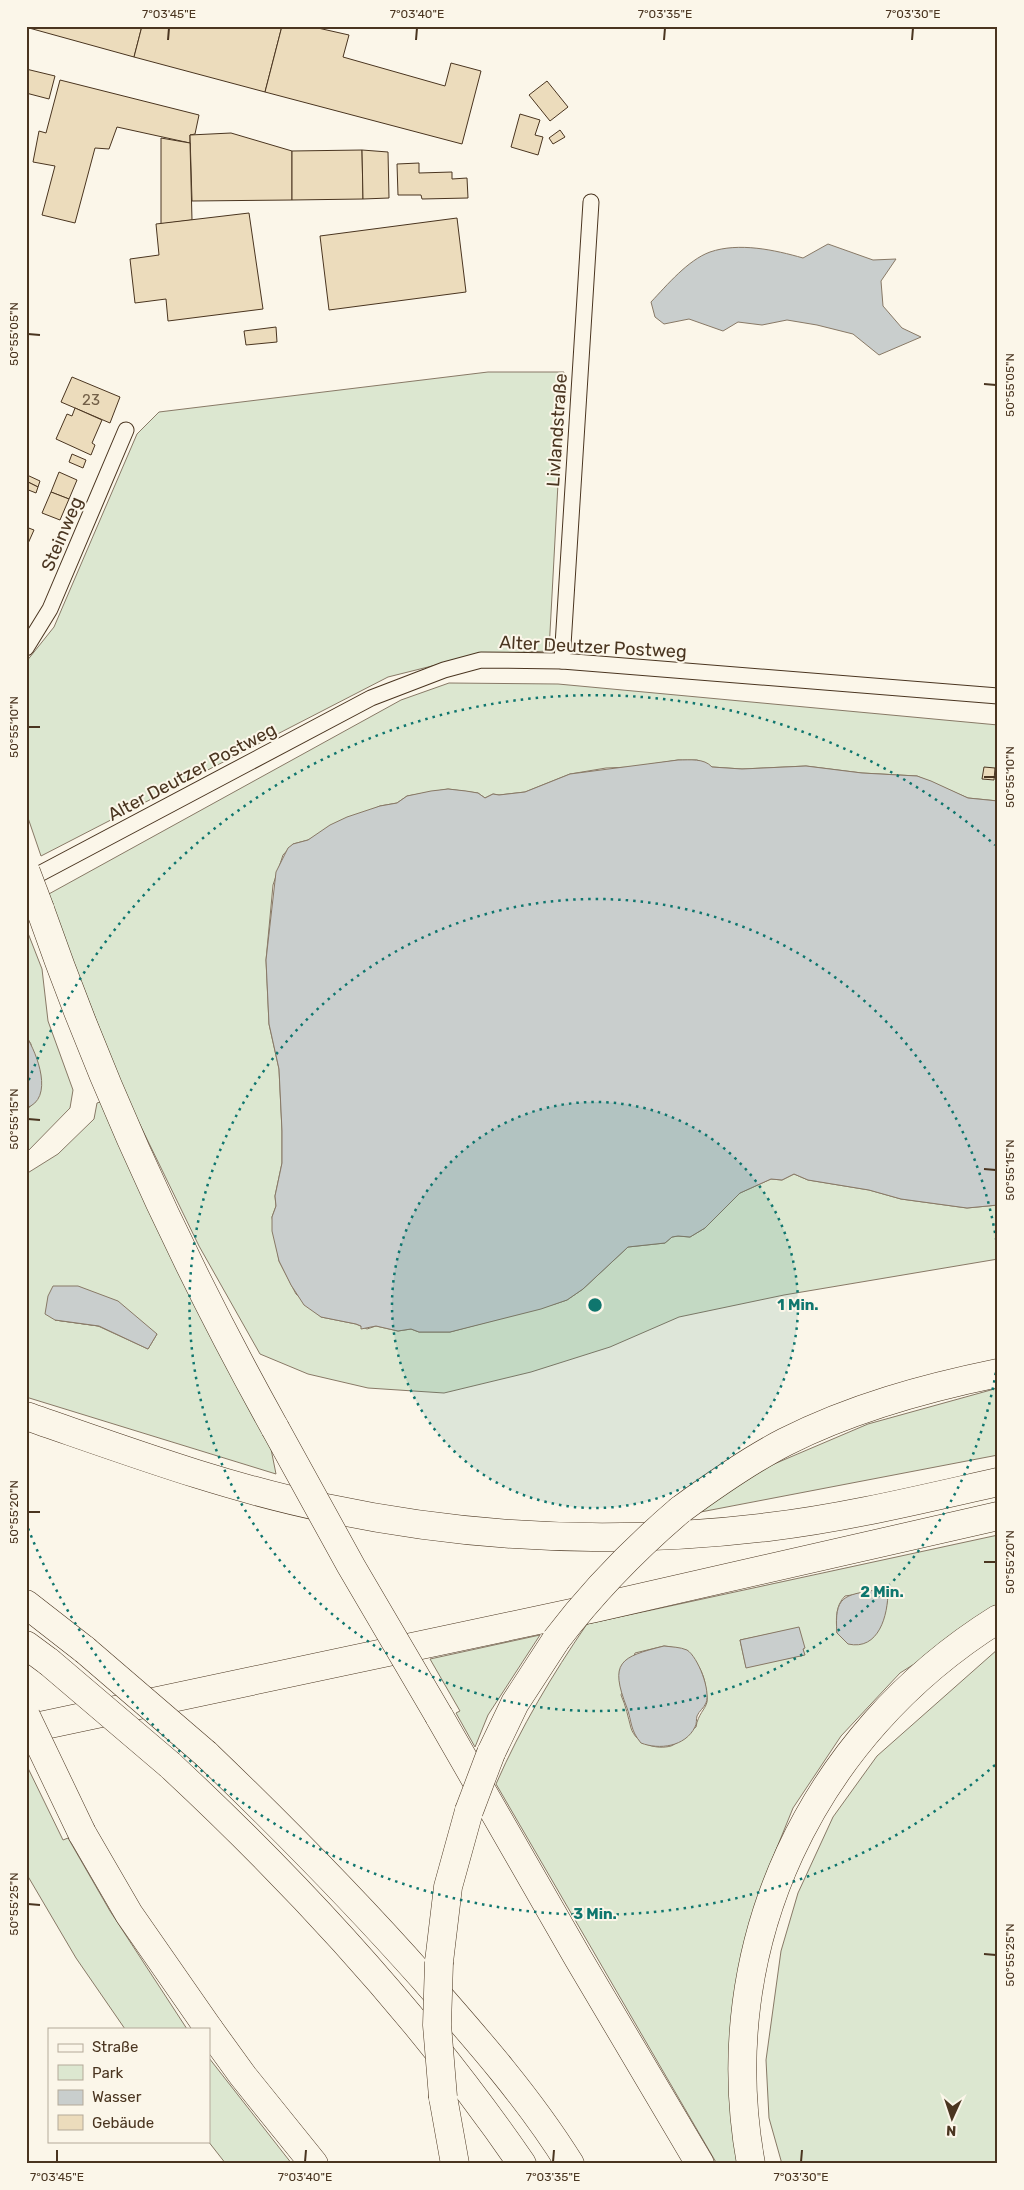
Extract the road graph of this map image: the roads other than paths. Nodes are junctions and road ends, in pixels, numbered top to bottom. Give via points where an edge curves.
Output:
1 (590, 202) dead end
2 (126, 430) dead end
3 (26, 648) edge
4 (562, 661) junction
5 (998, 696) edge
6 (26, 872) edge
7 (26, 881) edge
8 (998, 1373) edge
9 (26, 1416) edge
10 (998, 1482) edge
11 (998, 1516) edge
12 (26, 1604) edge
13 (998, 1619) edge
14 (26, 1645) edge
15 (26, 1716) edge
16 (26, 1729) edge
17 (208, 2028) edge
18 (210, 2030) edge
19 (314, 2164) edge
20 (456, 2164) edge
21 (522, 2164) edge
22 (570, 2164) edge
23 (700, 2164) edge
24 (751, 2164) edge

1 - 4 street, Livlandstraße
2 - 3 street, Steinweg via 50,609
4 - 5 street, Alter Deutzer Postweg
4 - 7 street, Alter Deutzer Postweg via 481,660 444,670 371,698
6 - 23 highway, bridge via 96,1057 166,1217 227,1342 438,1716
8 - 20 highway, bridge via 886,1402 815,1429 761,1455 720,1481 652,1534 604,1581 556,1640 515,1703 491,1753 469,1811 448,1887 439,1962 437,2025 443,2097
9 - 10 highway via 167,1465 325,1508 391,1521 524,1536 592,1538 768,1527
11 - 16 highway via 595,1608
12 - 22 highway, bridge via 206,1754 277,1822 448,2006 502,2070
13 - 24 highway via 927,1669 889,1705 829,1780 798,1833 777,1881 749,1982 742,2065 746,2139
14 - 21 highway, bridge via 170,1765 233,1824 352,1948 455,2073
15 - 17 highway, bridge via 82,1833 129,1914
18 - 19 highway

